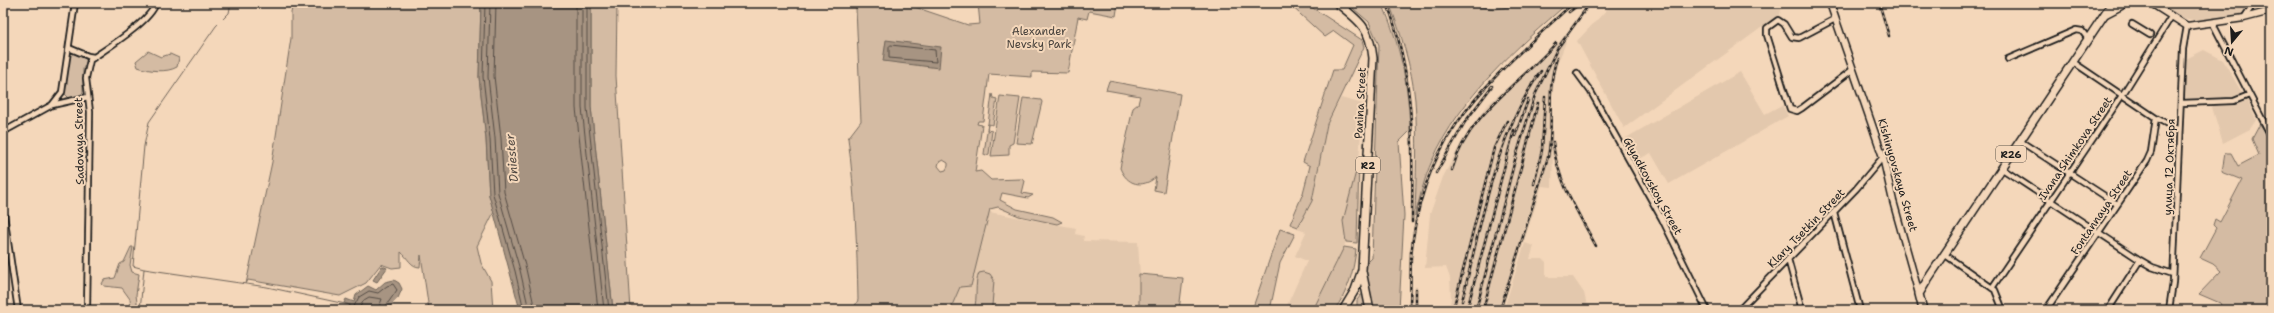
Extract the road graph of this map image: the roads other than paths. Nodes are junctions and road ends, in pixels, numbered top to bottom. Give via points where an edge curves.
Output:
1 (75, 3) edge
2 (156, 3) edge
3 (1337, 3) edge
4 (1830, 3) edge
5 (2112, 3) edge
6 (2127, 3) edge
7 (2151, 3) edge
8 (2254, 3) edge
9 (2271, 11) edge
10 (2104, 15) junction
11 (2171, 16) junction
12 (2244, 18) junction
13 (1835, 19) junction
14 (2132, 24) dead end
15 (2213, 24) junction
16 (2187, 26) junction
17 (2150, 35) dead end
18 (2088, 39) junction
19 (69, 48) junction
20 (94, 57) junction
21 (2008, 59) dead end
22 (2073, 62) junction
23 (1852, 70) junction
24 (1577, 73) dead end
25 (62, 92) junction
26 (2123, 94) junction
27 (2249, 95) junction
28 (88, 97) junction
29 (71, 101) junction
30 (2181, 103) junction
31 (52, 105) junction
32 (2156, 118) junction
33 (2180, 130) junction
34 (3, 132) edge
35 (2271, 136) edge
36 (2020, 141) junction
37 (1883, 158) junction
38 (2002, 168) junction
39 (2070, 173) junction
40 (2050, 201) junction
41 (2117, 204) junction
42 (3, 208) edge
43 (1834, 212) junction
44 (2098, 234) junction
45 (1944, 254) junction
46 (1788, 259) junction
47 (2140, 260) junction
48 (1362, 270) junction
49 (2173, 274) junction
50 (1992, 288) junction
51 (1919, 294) junction
52 (18, 310) edge
53 (87, 310) edge
54 (1343, 310) edge
55 (1370, 310) edge
56 (1707, 310) edge
57 (1739, 310) edge
58 (1802, 310) edge
59 (1860, 310) edge
60 (1923, 310) edge
61 (2003, 310) edge
62 (2046, 310) edge
63 (2108, 310) edge
64 (2169, 310) edge

1 - 19 street
2 - 20 street via 154,11
3 - 48 main road, Panina Street / R2 via 1358,19 1366,29 1372,46
4 - 13 street, Kishinyovskaya Street
5 - 10 main road, R26
6 - 10 street
7 - 11 street
8 - 12 street
9 - 12 street
10 - 18 main road, R26
11 - 16 street
11 - 26 street, Ivana Shimkova Street
12 - 15 street
13 - 23 street, Kishinyovskaya Street
13 - 23 street via 1799,38 1792,37 1784,24 1778,20 1770,25 1767,35 1790,109 1798,111
14 - 17 street
15 - 16 street
15 - 27 street
16 - 30 street, улица 12 Октября via 2183,49
18 - 21 street via 2082,31 2076,30
18 - 22 main road, R26
19 - 20 street
19 - 25 street
20 - 28 street, Sadovaya Street via 90,60 87,70
22 - 26 street
22 - 36 main road, R26
23 - 37 street, Kishinyovskaya Street
24 - 56 street, Glyadkovskoy Street via 1591,92 1662,219
25 - 29 street via 63,96
25 - 31 street
26 - 32 street
26 - 39 street, Ivana Shimkova Street
27 - 30 street via 2234,101
27 - 35 street
28 - 29 street
28 - 53 street, Sadovaya Street via 90,119
29 - 31 street
30 - 33 street, улица 12 Октября
31 - 34 street
32 - 33 street
32 - 41 street, Fontannaya Street via 2149,156
33 - 49 street, улица 12 Октября
36 - 38 main road, R26
36 - 39 street
37 - 43 street, Klary Tsetkin Street
37 - 51 street, Kishinyovskaya Street
38 - 40 street
38 - 45 main road, R26
39 - 40 street, Ivana Shimkova Street
39 - 41 street
40 - 44 street
40 - 50 street, Ivana Shimkova Street
41 - 44 street, Fontannaya Street
42 - 52 street
43 - 46 street, Klary Tsetkin Street
43 - 59 street
44 - 47 street
44 - 62 street, Fontannaya Street
45 - 50 street
45 - 51 main road, R26
46 - 57 street, Klary Tsetkin Street
46 - 58 street
47 - 49 street
47 - 63 street
48 - 54 main road, Panina Street / R2 via 1355,290
48 - 55 main road
49 - 64 street, улица 12 Октября
50 - 61 street via 1998,295
51 - 60 main road, Kishinyovskaya Street

